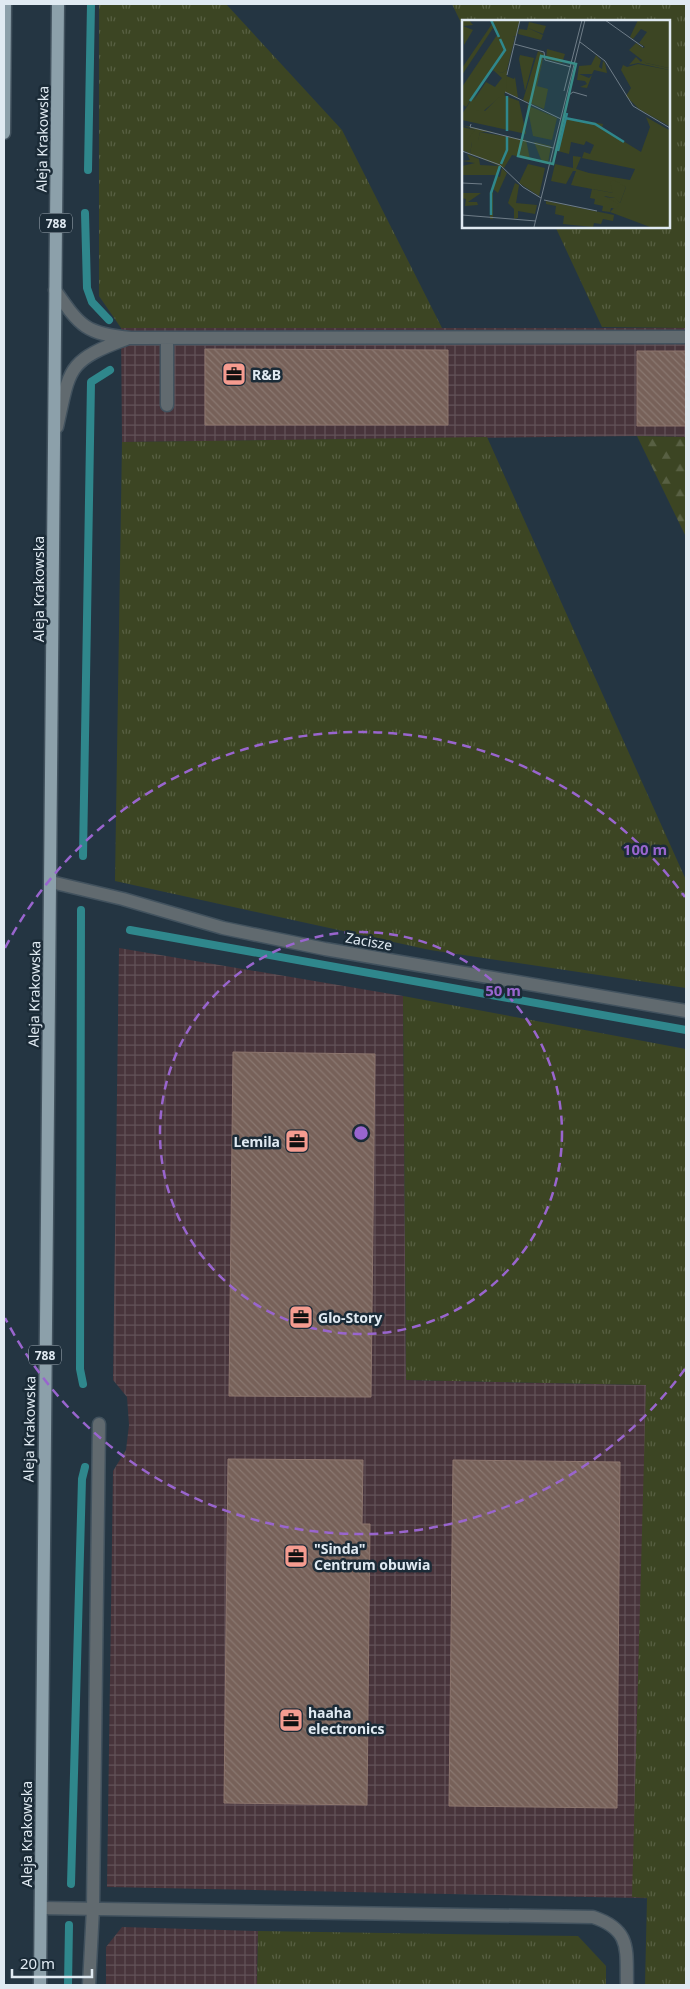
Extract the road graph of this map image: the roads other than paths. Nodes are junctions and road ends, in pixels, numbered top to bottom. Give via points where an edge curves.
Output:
1 (5, 4) edge
2 (58, 4) edge
3 (4, 133) edge
4 (55, 290) junction
5 (686, 337) edge
6 (131, 338) junction
7 (167, 338) junction
8 (167, 405) dead end
9 (54, 441) junction
10 (51, 882) junction
11 (686, 1011) edge
12 (99, 1424) dead end
13 (40, 1908) junction
14 (93, 1908) junction
15 (40, 1985) edge
16 (89, 1985) edge
17 (627, 1985) edge

1 - 3 main road
2 - 4 main road, Aleja Krakowska / 788
4 - 6 street via 76,319 90,330
4 - 9 main road, Aleja Krakowska / 788
5 - 7 street
6 - 7 street
6 - 9 street via 80,360 68,377
7 - 8 street
9 - 10 main road, Aleja Krakowska / 788
10 - 11 street, Zacisze via 232,930 325,949
10 - 13 main road, Aleja Krakowska / 788
12 - 14 street
13 - 14 street
13 - 15 main road, Aleja Krakowska / 788
14 - 16 street
14 - 17 street via 593,1916 614,1926 626,1944

